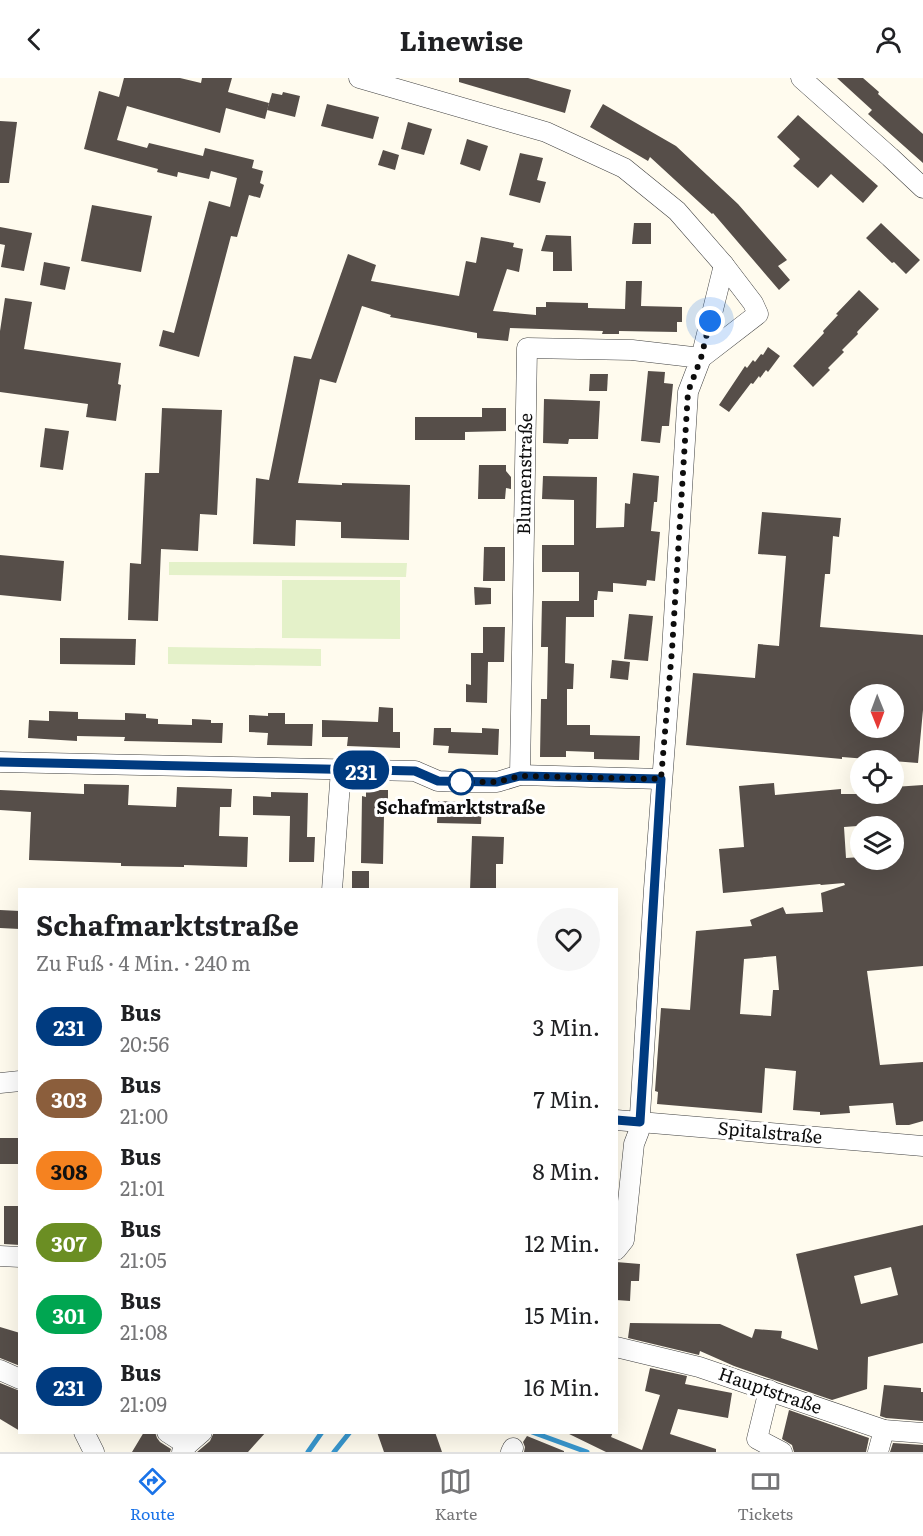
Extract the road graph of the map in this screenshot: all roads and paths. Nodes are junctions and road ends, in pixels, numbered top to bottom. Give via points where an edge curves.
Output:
1 (359, 78) edge
2 (801, 78) edge
3 (923, 188) edge
4 (724, 265) junction
5 (701, 358) junction
6 (0, 762) edge
7 (341, 770) junction
8 (520, 776) junction
9 (661, 779) junction
10 (332, 888) edge
11 (18, 1081) edge
12 (0, 1083) edge
13 (618, 1120) edge
14 (640, 1122) junction
15 (923, 1146) edge
16 (620, 1245) edge
17 (0, 1256) edge
18 (18, 1257) edge
19 (618, 1347) edge
20 (0, 1370) edge
21 (18, 1378) edge
22 (769, 1390) junction
23 (884, 1430) junction
24 (923, 1433) edge
25 (85, 1434) edge
26 (171, 1434) edge
27 (191, 1443) edge
28 (94, 1452) edge
29 (782, 1452) edge
30 (878, 1452) edge

1 - 4 street via 546,132 624,168 677,211
2 - 3 street
4 - 5 street
4 - 5 street via 758,314
5 - 8 street, Blumenstraße via 632,350 527,348
5 - 9 street via 688,392
6 - 7 street
7 - 8 street via 415,771 438,781 497,782
7 - 10 street
8 - 9 street
9 - 14 street
11 - 12 street
13 - 14 street, Spitalstraße
14 - 15 street, Spitalstraße
14 - 16 street
17 - 18 street
19 - 22 street, Hauptstraße via 699,1367
20 - 21 street
22 - 23 street, Hauptstraße
22 - 29 street via 757,1438
23 - 24 street, Hauptstraße
23 - 30 street
25 - 28 street
26 - 27 street

